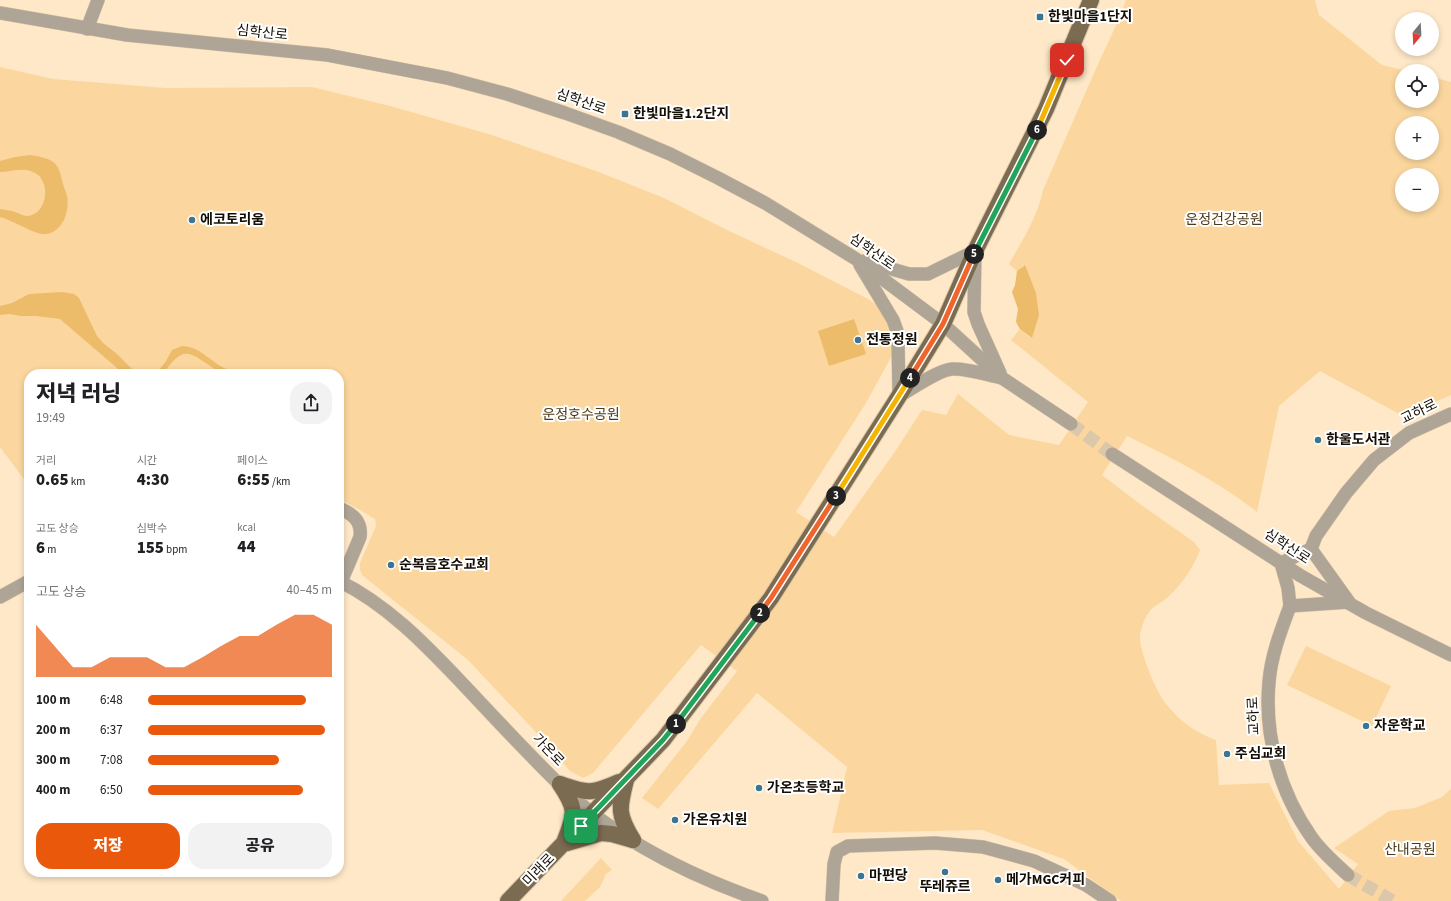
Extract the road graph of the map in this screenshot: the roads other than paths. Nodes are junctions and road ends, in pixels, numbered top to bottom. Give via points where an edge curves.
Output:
1 (98, 0) edge
2 (1091, 0) edge
3 (0, 13) edge
4 (87, 28) junction
5 (975, 251) junction
6 (856, 259) junction
7 (943, 324) junction
8 (1002, 378) junction
9 (899, 396) junction
10 (1451, 414) edge
11 (1071, 424) tunnel mouth
12 (1112, 454) tunnel mouth
13 (344, 511) edge
14 (1310, 549) junction
15 (1281, 563) junction
16 (344, 573) edge
17 (24, 584) edge
18 (344, 584) edge
19 (0, 597) edge
20 (1349, 602) junction
21 (1290, 606) junction
22 (1451, 655) edge
23 (627, 778) junction
24 (560, 784) junction
25 (593, 814) junction
26 (632, 840) junction
27 (563, 844) junction
28 (1348, 875) tunnel mouth
29 (508, 901) edge
30 (762, 901) edge
31 (832, 901) edge
32 (1110, 901) edge

1 - 4 street
2 - 5 main road via 1041,120
3 - 4 street, 심학산로
4 - 6 street, 심학산로 via 127,35 327,55 447,78 507,94 598,125 670,154 765,203
5 - 6 street via 928,274 918,275
5 - 7 main road
5 - 8 street via 974,312
6 - 7 street, 심학산로
6 - 9 street via 897,331
7 - 8 street, 심학산로
7 - 9 main road
8 - 9 street via 953,369 935,375
8 - 11 street, 심학산로
9 - 23 main road, 미래로 via 771,598 663,740
10 - 14 street, 교하로 via 1409,433 1374,460 1342,499
12 - 15 street, 심학산로
13 - 16 street via 355,517 361,530
14 - 15 street
14 - 20 street
15 - 20 street, 심학산로
15 - 21 street
17 - 19 street
18 - 24 street, 가온로 via 371,599 424,643
20 - 21 street
20 - 22 street, 심학산로
21 - 28 street, 교하로 via 1274,654 1269,681 1268,709 1272,745 1280,778 1293,809 1312,839
23 - 24 main road via 590,792 578,791
23 - 25 main road, 미래로
23 - 26 main road via 620,802 620,815
24 - 25 street, 가온로
24 - 27 main road via 570,800 573,811
25 - 26 street, 가온로
25 - 27 main road, 미래로
26 - 27 main road via 601,833
26 - 30 street, 가온로 via 682,868 725,888
27 - 29 main road, 미래로
31 - 32 street via 837,852 848,846 935,843 983,847 1034,861 1086,885

